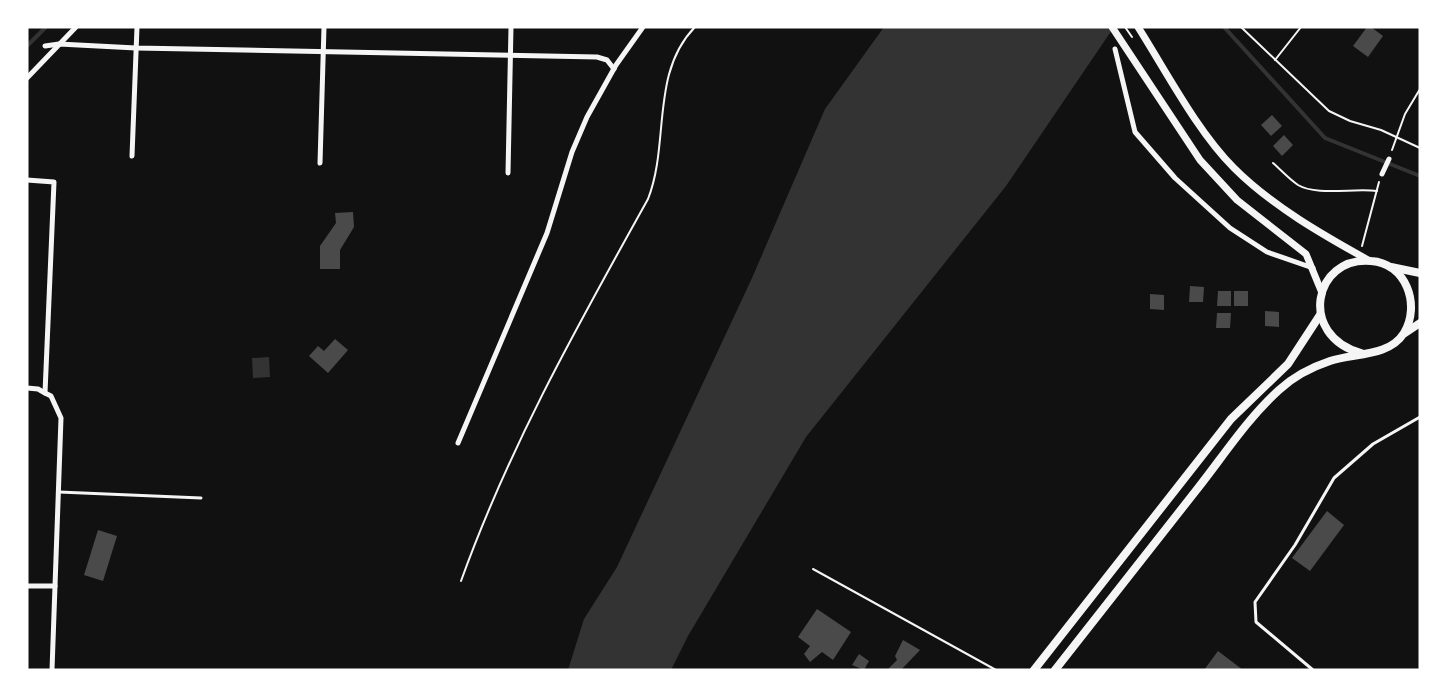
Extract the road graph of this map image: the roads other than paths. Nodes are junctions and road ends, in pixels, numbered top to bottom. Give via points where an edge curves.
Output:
1 (76, 27) edge
2 (137, 27) edge
3 (324, 27) edge
4 (512, 27) edge
5 (643, 27) edge
6 (1112, 27) edge
7 (1138, 27) edge
8 (59, 44) junction
9 (45, 46) dead end
10 (136, 48) junction
11 (1115, 49) dead end
12 (323, 52) junction
13 (511, 55) junction
14 (614, 69) junction
15 (27, 78) edge
16 (132, 156) dead end
17 (1389, 159) road end
18 (320, 164) dead end
19 (508, 173) dead end
20 (1382, 174) road end
21 (27, 180) edge
22 (1370, 261) junction
23 (1389, 267) junction
24 (1313, 268) junction
25 (1420, 273) edge
26 (1322, 293) junction
27 (1320, 315) junction
28 (1420, 323) edge
29 (1403, 335) junction
30 (1361, 353) junction
31 (27, 388) edge
32 (45, 393) junction
33 (1420, 417) edge
34 (458, 443) dead end
35 (58, 492) junction
36 (201, 498) dead end
37 (27, 586) edge
38 (55, 586) junction
39 (52, 670) edge
40 (1034, 670) edge
41 (1055, 670) edge
42 (1313, 670) edge

1 - 8 street
2 - 10 street
3 - 12 street
4 - 13 street
5 - 14 street
6 - 24 street via 1219,183 1295,244
7 - 22 street via 1217,148 1241,174 1325,236
8 - 9 street
8 - 10 street
8 - 15 street
10 - 12 street
10 - 16 street
11 - 24 street via 1135,132 1175,178 1248,240 1267,252
12 - 13 street
12 - 18 street
13 - 14 street via 597,57 607,60
13 - 19 street
14 - 34 street via 572,152 547,233
17 - 20 street
21 - 32 street via 54,182
22 - 23 main road
22 - 26 main road via 1340,268
23 - 25 main road
23 - 29 main road via 1405,284 1412,306
24 - 26 street
26 - 27 main road
27 - 30 main road via 1335,341
27 - 40 main road via 1288,364 1231,420
28 - 29 main road
29 - 30 main road via 1384,349
30 - 41 main road via 1307,370 1279,390
31 - 32 street
32 - 35 street via 51,396 61,418
33 - 42 lane via 1373,444 1334,478 1295,545 1255,602 1256,622
35 - 36 lane
35 - 38 street
37 - 38 street
38 - 39 street

